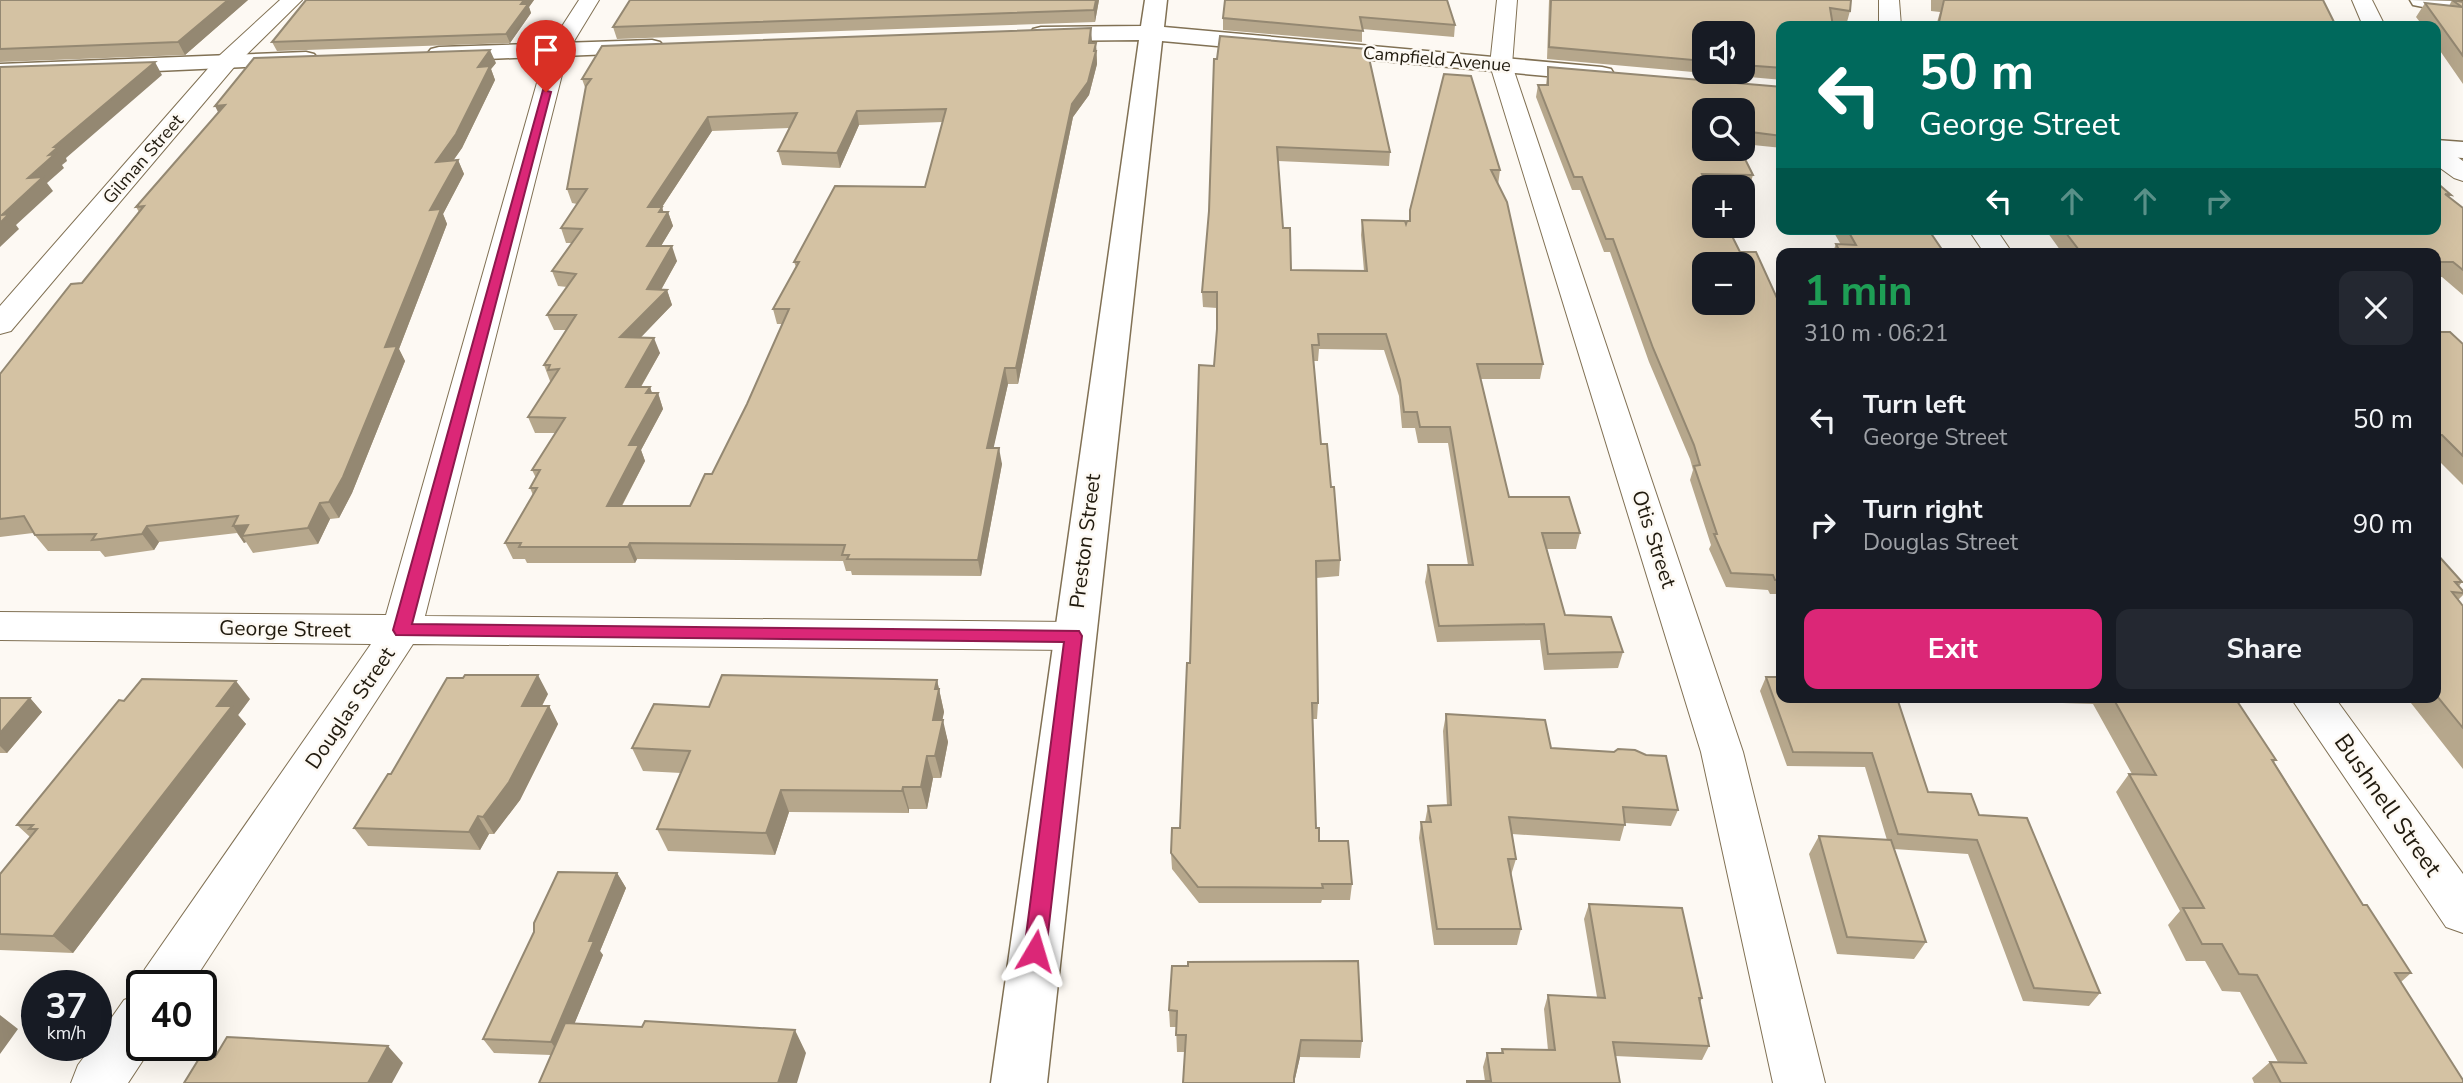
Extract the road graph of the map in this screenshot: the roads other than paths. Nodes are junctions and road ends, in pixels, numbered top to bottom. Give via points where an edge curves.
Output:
1 (292, 0) edge
2 (589, 0) edge
3 (1507, 0) edge
4 (1889, 0) edge
5 (2362, 0) edge
6 (2421, 0) edge
7 (2463, 8) edge
8 (1153, 16) edge
9 (1890, 21) edge
10 (2372, 21) edge
11 (1015, 35) edge
12 (668, 47) edge
13 (557, 51) junction
14 (420, 55) edge
15 (323, 58) edge
16 (227, 61) junction
17 (1501, 65) junction
18 (0, 71) edge
19 (1621, 76) edge
20 (2441, 150) edge
21 (2463, 150) edge
22 (2441, 154) edge
23 (2463, 173) edge
24 (0, 325) edge
25 (0, 626) edge
26 (402, 630) junction
27 (1073, 636) junction
28 (2316, 703) edge
29 (2463, 912) edge
30 (173, 970) edge
31 (126, 1040) edge
32 (97, 1083) edge
33 (1019, 1083) edge
34 (1799, 1083) edge

1 - 16 street, Gilman Street
2 - 13 street, Douglas Street
3 - 17 street, Otis Street
4 - 9 street
5 - 10 street
6 - 7 street
8 - 11 street, Campfield Avenue
8 - 17 street, Campfield Avenue
8 - 27 street, Preston Street
12 - 13 street
13 - 14 street
13 - 26 street, Douglas Street
15 - 16 street
16 - 18 street
16 - 24 street, Gilman Street
17 - 19 street, Campfield Avenue
17 - 34 street, Otis Street via 1722,752
20 - 21 street
22 - 23 street
25 - 26 street, George Street
26 - 27 street, George Street
26 - 30 street, Douglas Street
27 - 33 street, Preston Street
28 - 29 street, Bushnell Street
31 - 32 street

